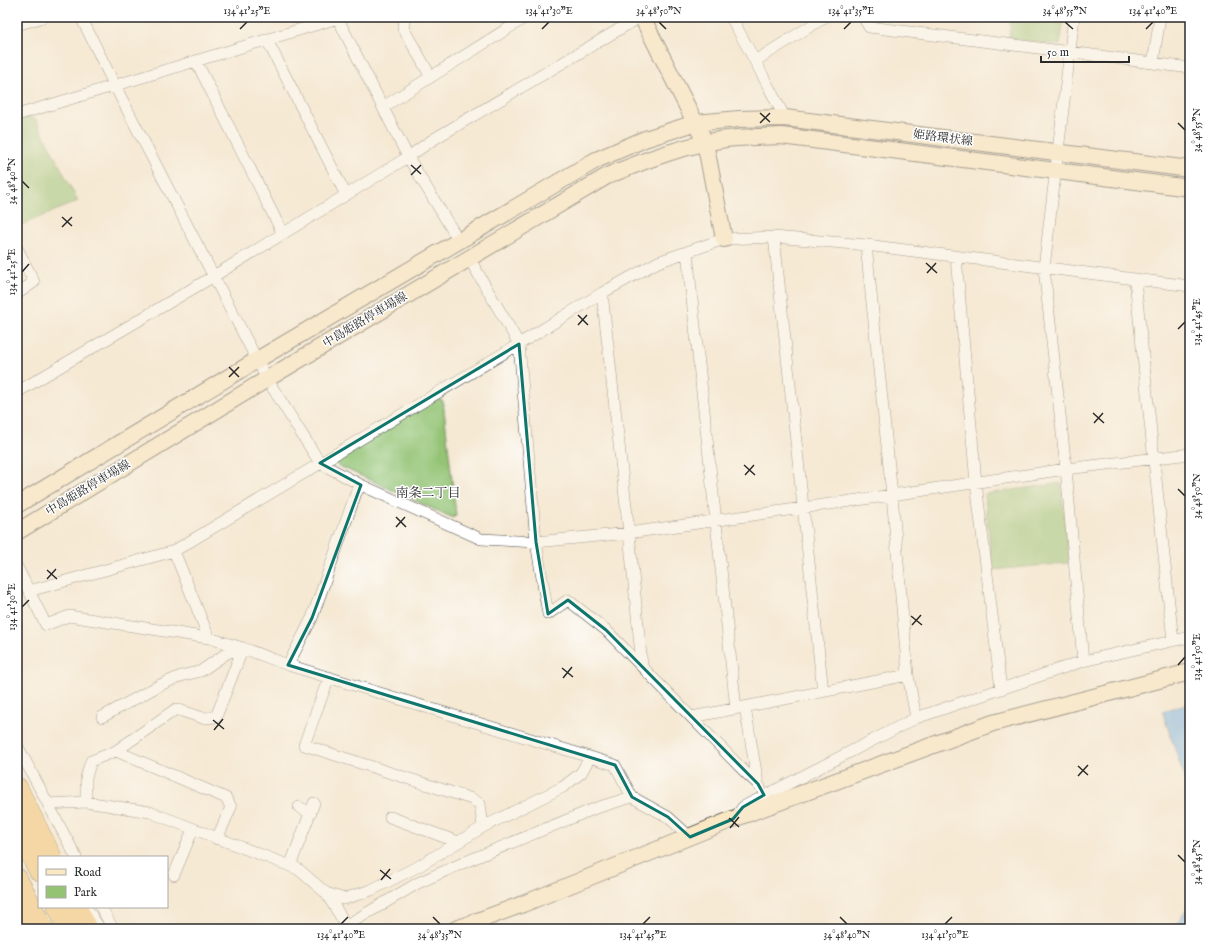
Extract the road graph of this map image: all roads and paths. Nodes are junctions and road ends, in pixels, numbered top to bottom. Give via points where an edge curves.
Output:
1 (43, 17) edge
2 (81, 17) edge
3 (405, 17) edge
4 (526, 17) edge
5 (641, 17) edge
6 (731, 17) edge
7 (825, 17) edge
8 (863, 17) edge
9 (1074, 17) edge
10 (1160, 17) edge
11 (338, 18) edge
12 (17, 25) edge
13 (267, 40) junction
14 (1070, 52) junction
15 (196, 61) junction
16 (755, 61) junction
17 (1153, 63) junction
18 (1190, 68) edge
19 (431, 77) junction
20 (115, 86) junction
21 (383, 108) junction
22 (17, 115) edge
23 (785, 118) junction
24 (695, 124) junction
25 (705, 142) junction
26 (1058, 152) junction
27 (408, 157) junction
28 (1190, 169) edge
29 (1055, 170) junction
30 (1190, 188) edge
31 (346, 195) junction
32 (283, 234) junction
33 (774, 237) junction
34 (724, 239) junction
35 (459, 241) junction
36 (866, 245) junction
37 (17, 248) edge
38 (687, 252) junction
39 (956, 257) junction
40 (469, 258) junction
41 (1044, 268) junction
42 (214, 276) junction
43 (1135, 280) junction
44 (1190, 286) edge
45 (602, 293) junction
46 (17, 294) edge
47 (519, 344) junction
48 (257, 360) junction
49 (267, 379) junction
50 (17, 392) edge
51 (1190, 454) edge
52 (1154, 458) junction
53 (320, 462) junction
54 (1066, 469) junction
55 (976, 483) junction
56 (361, 484) junction
57 (892, 496) junction
58 (17, 505) edge
59 (803, 508) junction
60 (716, 520) junction
61 (17, 532) edge
62 (629, 533) junction
63 (536, 542) junction
64 (174, 551) junction
65 (17, 567) edge
66 (29, 591) junction
67 (1190, 637) edge
68 (209, 638) junction
69 (1173, 641) junction
70 (243, 648) junction
71 (1083, 661) junction
72 (288, 665) junction
73 (642, 666) junction
74 (1190, 672) edge
75 (908, 675) junction
76 (329, 677) junction
77 (1001, 689) junction
78 (822, 692) junction
79 (740, 708) junction
80 (692, 717) junction
81 (102, 718) dead end
82 (916, 718) junction
83 (17, 746) edge
84 (116, 751) junction
85 (590, 757) junction
86 (758, 784) junction
87 (17, 788) edge
88 (764, 795) junction
89 (632, 797) junction
90 (86, 802) junction
91 (48, 804) junction
92 (298, 807) dead end
93 (390, 817) dead end
94 (733, 819) junction
95 (17, 827) edge
96 (484, 827) junction
97 (193, 829) junction
98 (690, 837) junction
99 (217, 839) junction
100 (458, 842) junction
101 (50, 854) edge
102 (75, 856) edge
103 (290, 866) junction
104 (38, 868) edge
105 (174, 875) dead end
106 (17, 879) edge
107 (326, 893) junction
108 (58, 908) edge
109 (76, 908) edge
110 (87, 908) edge
111 (102, 908) edge
112 (17, 917) edge
113 (344, 927) edge
114 (24, 929) edge
115 (43, 929) edge
116 (69, 929) edge
117 (87, 929) edge
118 (100, 929) edge
119 (113, 929) edge
120 (456, 929) edge

1 - 12 street
2 - 20 street
3 - 19 street via 403,28
4 - 19 street
5 - 24 main road
5 - 27 street via 434,139
6 - 16 street
7 - 16 street
8 - 14 street via 869,27
9 - 14 street
10 - 17 street
11 - 13 street
11 - 21 street
13 - 15 street
13 - 31 street
14 - 17 street
14 - 26 street
15 - 20 street
15 - 32 street
16 - 23 street
17 - 18 street
19 - 21 street
20 - 22 street
20 - 42 street
21 - 27 street
23 - 24 main road, 姫路環状線 via 739,119
23 - 26 main road, 姫路環状線
24 - 25 main road
24 - 35 main road, 中島姫路停車場線 via 645,139 596,160
25 - 29 main road, 姫路環状線 via 781,136
25 - 34 main road
25 - 40 main road, 中島姫路停車場線 via 655,157 607,176
26 - 28 main road, 姫路環状線
26 - 29 street
27 - 31 street
27 - 35 street
29 - 30 main road, 姫路環状線
29 - 41 street
31 - 32 street
32 - 42 street
33 - 34 street
33 - 36 street
33 - 59 street
34 - 38 street
35 - 48 main road, 中島姫路停車場線
36 - 39 street
36 - 57 street
37 - 46 street via 34,282
38 - 45 street via 658,262
38 - 60 street
39 - 41 street
39 - 55 street
40 - 47 street
40 - 49 main road, 中島姫路停車場線
41 - 43 street
41 - 54 street
42 - 48 street
42 - 50 street
43 - 44 street
43 - 52 street
45 - 47 street
45 - 62 street
47 - 53 street
47 - 63 street
48 - 49 street
48 - 58 main road, 中島姫路停車場線
49 - 53 street
49 - 61 main road, 中島姫路停車場線
51 - 52 street
52 - 54 street
52 - 69 street
53 - 56 street
53 - 64 street
54 - 55 street
54 - 71 street
55 - 57 street
55 - 77 street
56 - 63 street via 481,539
56 - 72 street via 312,618
57 - 59 street
57 - 75 street
59 - 60 street
59 - 78 street
60 - 62 street
60 - 79 street
62 - 63 street
62 - 73 street
63 - 73 street via 548,614 568,600 606,630
64 - 66 street
64 - 68 street
65 - 66 street
66 - 68 street via 46,626 69,616
67 - 69 street
68 - 70 street
69 - 71 street
70 - 72 street
70 - 81 street via 227,653 201,671 160,685
70 - 84 street via 216,717 203,718 176,709
71 - 77 street
72 - 76 street
73 - 80 street
74 - 94 main road via 994,724
75 - 78 street
75 - 82 street
76 - 85 street
76 - 96 street via 304,745 472,799 480,804
77 - 82 street
78 - 79 street
79 - 80 street
79 - 86 street
80 - 86 street
82 - 88 street
83 - 91 street
84 - 90 street via 91,761 86,777
84 - 99 street via 226,798 231,807
85 - 89 street via 615,765
85 - 96 street via 581,773 563,787
86 - 88 street
87 - 101 highway
88 - 94 street via 743,807
89 - 98 street via 668,817
89 - 113 street via 596,808 431,877
90 - 91 street
90 - 97 street via 150,812
91 - 102 street
92 - 103 street via 312,808
93 - 100 street
94 - 98 main road
95 - 104 highway
96 - 100 street
97 - 99 street
97 - 105 street
98 - 120 main road
99 - 103 street
100 - 107 street via 419,866 371,890 344,899
103 - 107 street via 298,869
106 - 115 highway
107 - 113 street
108 - 116 highway
109 - 117 highway
110 - 118 street
111 - 119 street
112 - 114 highway

